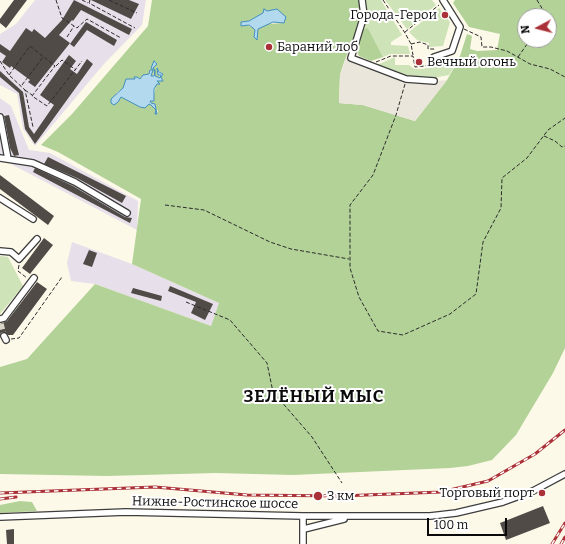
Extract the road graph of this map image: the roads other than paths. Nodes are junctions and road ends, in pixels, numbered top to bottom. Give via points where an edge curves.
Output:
1 (362, 0) edge
2 (443, 0) edge
3 (434, 56) road end
4 (434, 81) dead end
5 (0, 117) edge
6 (0, 158) edge
7 (8, 159) junction
8 (0, 198) edge
9 (127, 213) dead end
10 (33, 219) dead end
11 (37, 239) dead end
12 (0, 251) edge
13 (32, 279) road end
14 (1, 320) edge
15 (565, 474) edge
16 (303, 516) junction
17 (0, 517) edge
18 (352, 517) junction
19 (304, 529) junction
20 (304, 544) edge

1 - 4 street via 364,15 350,58 406,79
2 - 3 street via 460,27 452,51
5 - 7 street
6 - 7 street
7 - 9 street via 33,163 75,182
8 - 10 street
11 - 12 street via 19,259 11,252
13 - 14 street
15 - 18 street, Нижне-Ростинское шоссе via 533,491 503,502 456,513
16 - 17 street, Нижне-Ростинское шоссе via 126,512
16 - 18 street, Нижне-Ростинское шоссе
16 - 19 street
18 - 19 street
19 - 20 street

